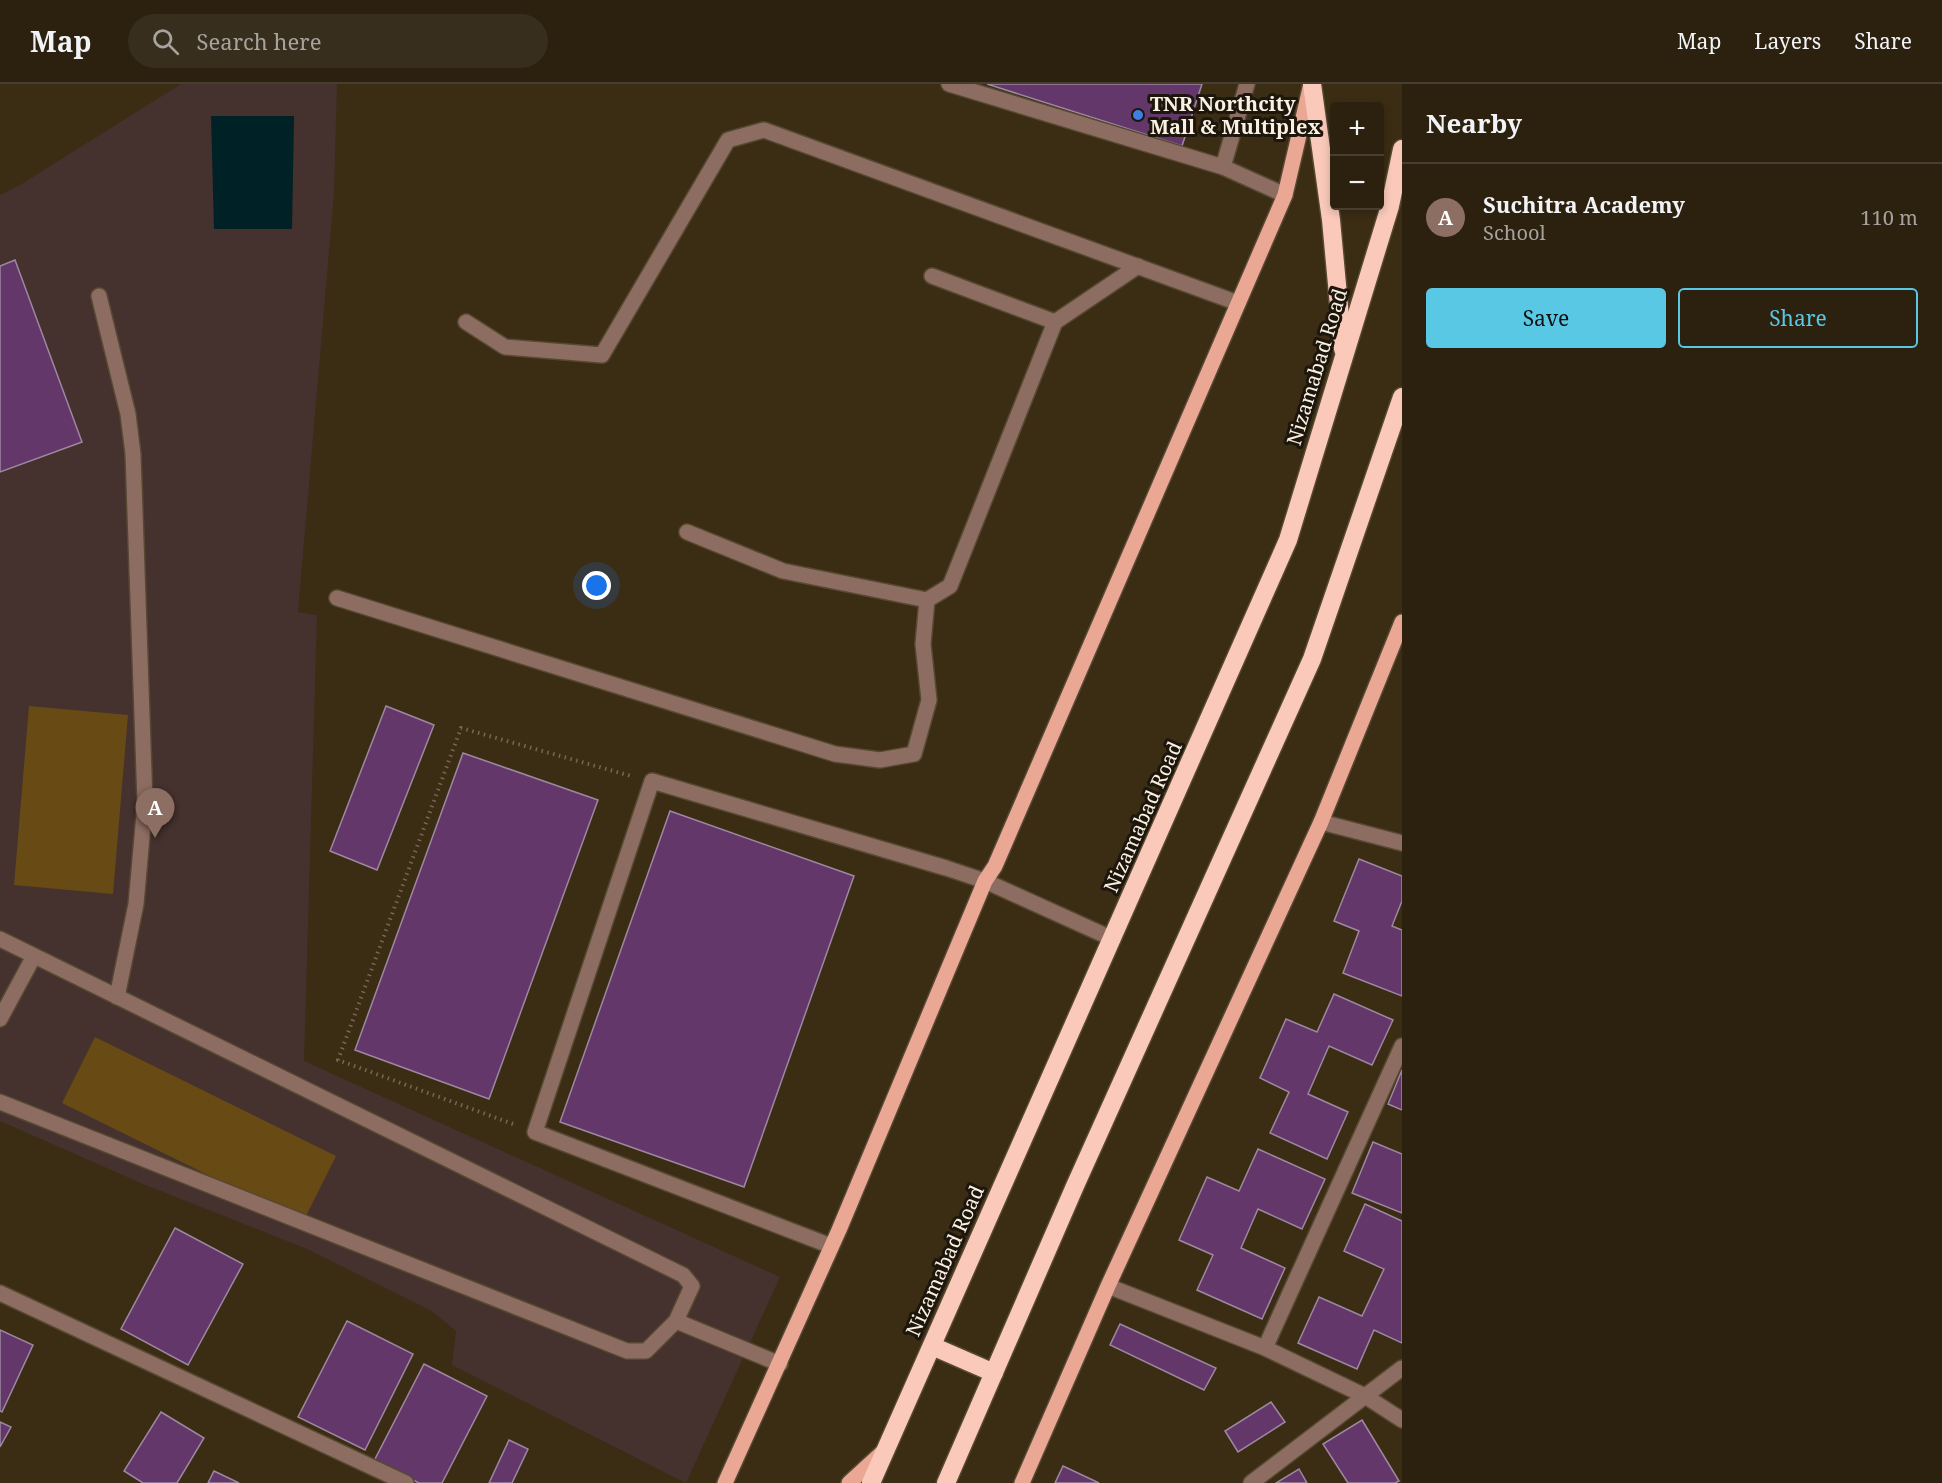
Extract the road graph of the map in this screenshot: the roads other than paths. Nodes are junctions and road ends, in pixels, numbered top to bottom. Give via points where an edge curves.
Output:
1 (949, 84) edge
2 (1247, 84) edge
3 (1311, 84) edge
4 (1402, 149) edge
5 (1223, 167) junction
6 (1285, 195) junction
7 (1138, 266) junction
8 (932, 276) dead end
9 (99, 296) dead end
10 (1238, 303) junction
11 (466, 322) dead end
12 (1055, 322) junction
13 (1344, 356) junction
14 (1402, 397) edge
15 (687, 532) dead end
16 (337, 598) dead end
17 (927, 600) junction
18 (1402, 622) edge
19 (1321, 822) junction
20 (1402, 843) edge
21 (985, 881) junction
22 (0, 939) edge
23 (1113, 939) junction
24 (34, 956) junction
25 (117, 998) junction
26 (0, 1019) edge
27 (1402, 1046) edge
28 (0, 1102) edge
29 (831, 1246) junction
30 (1108, 1286) junction
31 (0, 1293) edge
32 (676, 1321) junction
33 (932, 1346) junction
34 (1265, 1348) junction
35 (780, 1364) junction
36 (1402, 1368) edge
37 (994, 1372) junction
38 (1365, 1396) junction
39 (1402, 1420) edge
40 (886, 1449) junction
41 (406, 1483) edge
42 (725, 1483) edge
43 (849, 1483) edge
44 (871, 1483) edge
45 (946, 1483) edge
46 (1022, 1483) edge
47 (1251, 1483) edge

1 - 5 street
2 - 5 street
3 - 6 main road
3 - 13 highway via 1331,220
4 - 13 highway, Nizamabad Road via 1390,206
5 - 6 street
6 - 10 main road
7 - 10 street
7 - 11 street via 764,130 728,140 602,355 505,347
7 - 12 street
8 - 12 street
9 - 25 street via 128,414 133,454 145,803 136,904
10 - 21 main road
12 - 17 street via 950,586
13 - 23 highway, Nizamabad Road via 1288,540
14 - 37 highway via 1312,659
15 - 17 street via 783,572
16 - 17 street via 835,754 880,760 914,754 929,700 923,644
18 - 19 main road
19 - 20 street
19 - 30 main road
21 - 23 street
21 - 29 main road
21 - 29 street via 652,781 535,1132
22 - 24 street
23 - 33 highway, Nizamabad Road
24 - 25 street
24 - 26 street
25 - 32 street via 684,1275 692,1286
27 - 34 street
28 - 32 street via 627,1352 646,1351
29 - 35 main road
30 - 34 street
30 - 46 main road
31 - 41 street
32 - 35 street
33 - 37 highway
33 - 40 highway, Nizamabad Road
34 - 38 street
35 - 42 main road
36 - 38 street
37 - 45 highway
38 - 39 street
38 - 47 street
40 - 43 main road
40 - 44 highway, Nizamabad Road

